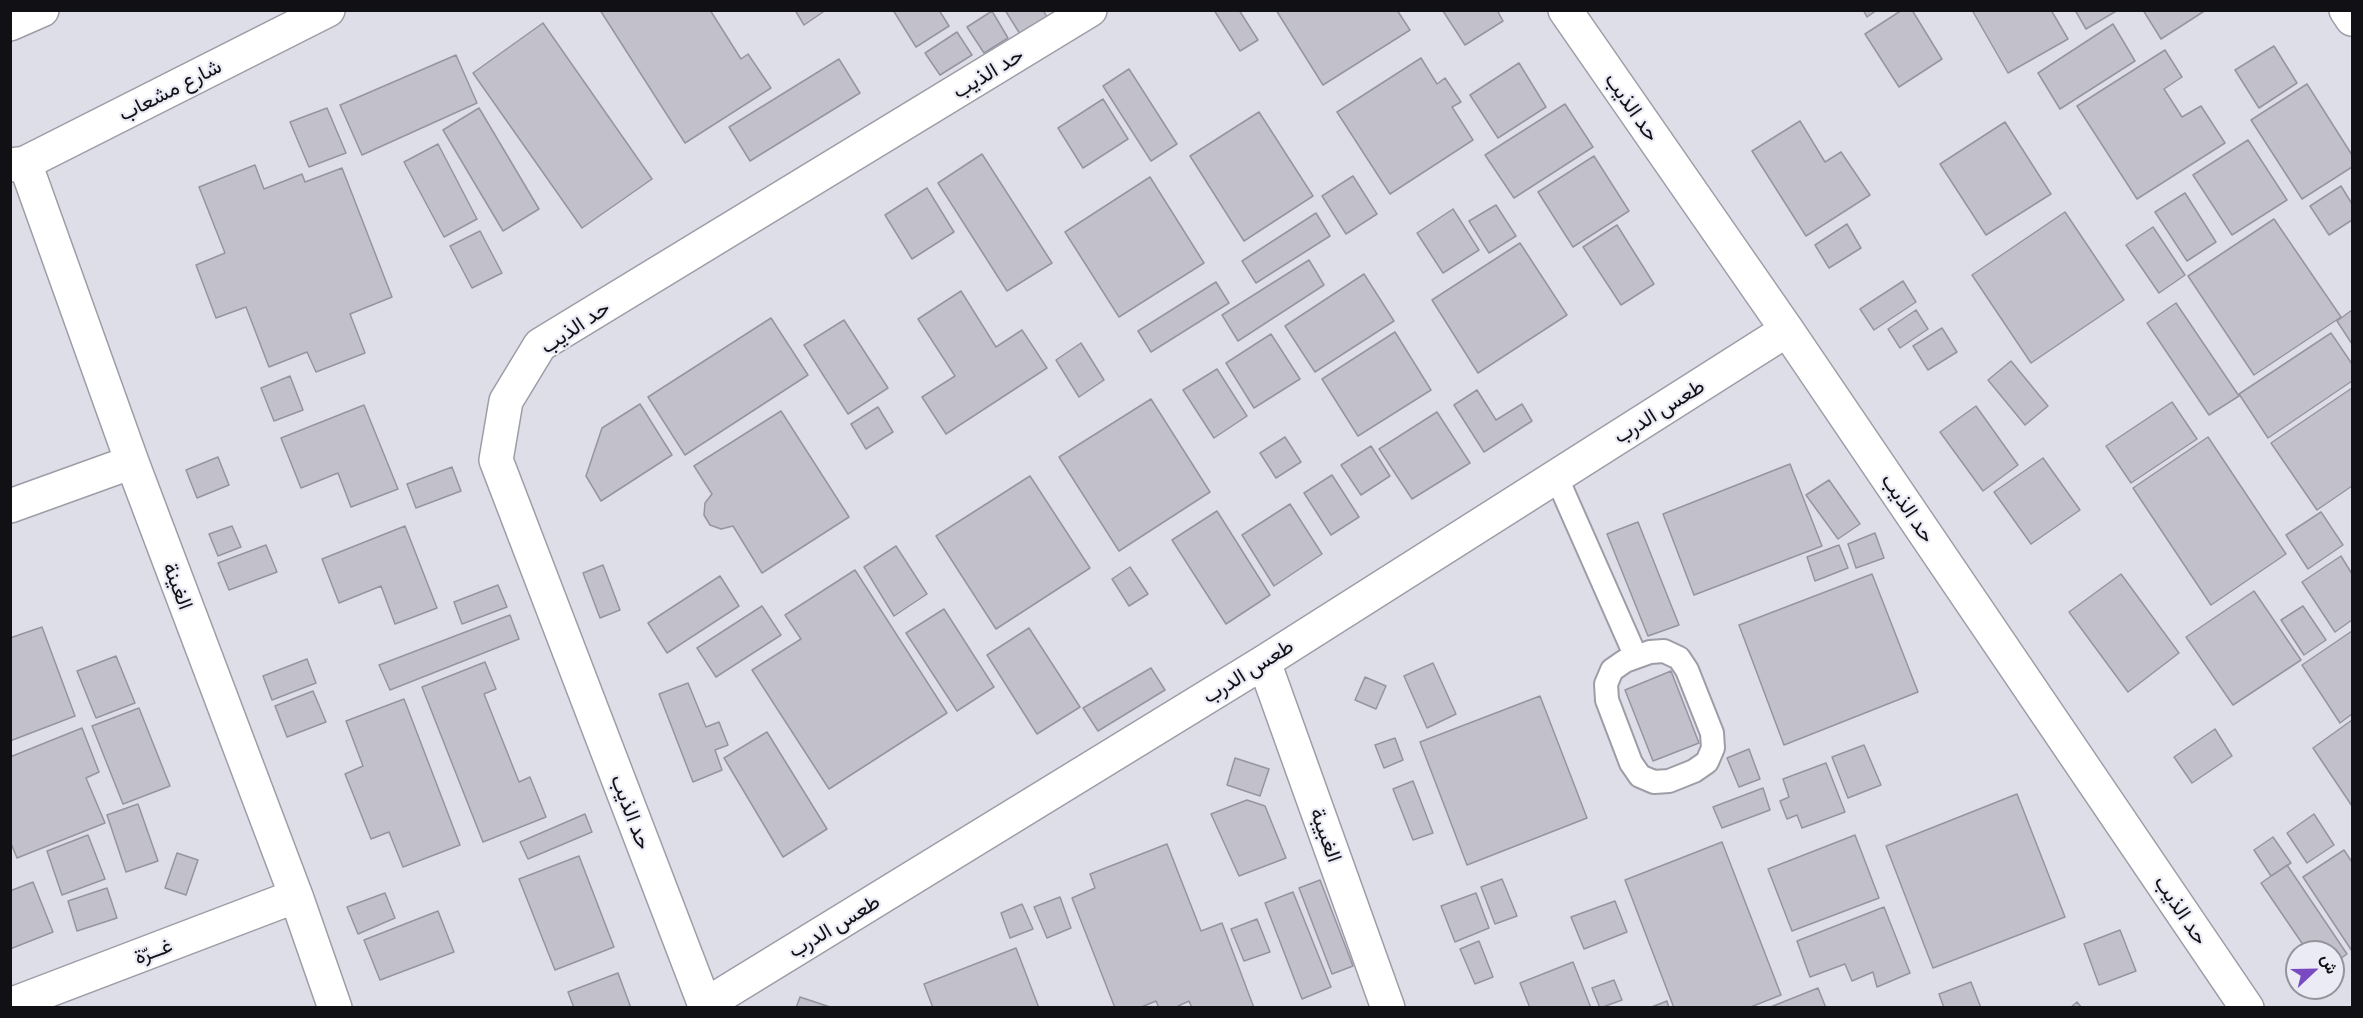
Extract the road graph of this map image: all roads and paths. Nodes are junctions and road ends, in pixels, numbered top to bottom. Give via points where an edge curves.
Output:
1 (42, 10) edge
2 (328, 10) edge
3 (1090, 10) edge
4 (1565, 10) edge
5 (2346, 10) edge
6 (2352, 19) edge
7 (10, 24) edge
8 (18, 164) edge
9 (1787, 330) junction
10 (132, 462) junction
11 (1556, 476) junction
12 (10, 506) edge
13 (1636, 657) junction
14 (1264, 662) junction
15 (296, 896) junction
16 (10, 1005) edge
17 (705, 1006) edge
18 (335, 1008) edge
19 (1388, 1008) edge
20 (2247, 1008) edge

1 - 7 street
2 - 8 street, شارع مشعاب
3 - 17 street, حد الذيب via 540,345 506,401 496,460
4 - 9 street, حد الذيب
5 - 6 street
8 - 10 street, الغينة
9 - 11 street, طعس الدرب
9 - 20 street, حد الذيب
10 - 12 street
10 - 15 street, الغينة
11 - 13 lane
11 - 14 street, طعس الدرب
13 - 13 lane via 1612,670 1605,684 1607,699 1631,763 1640,776 1654,782 1670,781 1707,762 1713,748 1712,733 1679,658 1664,651
14 - 17 street, طعس الدرب
14 - 19 street, الغبيبة
15 - 16 street, غــرّة
15 - 18 street, الغينة

